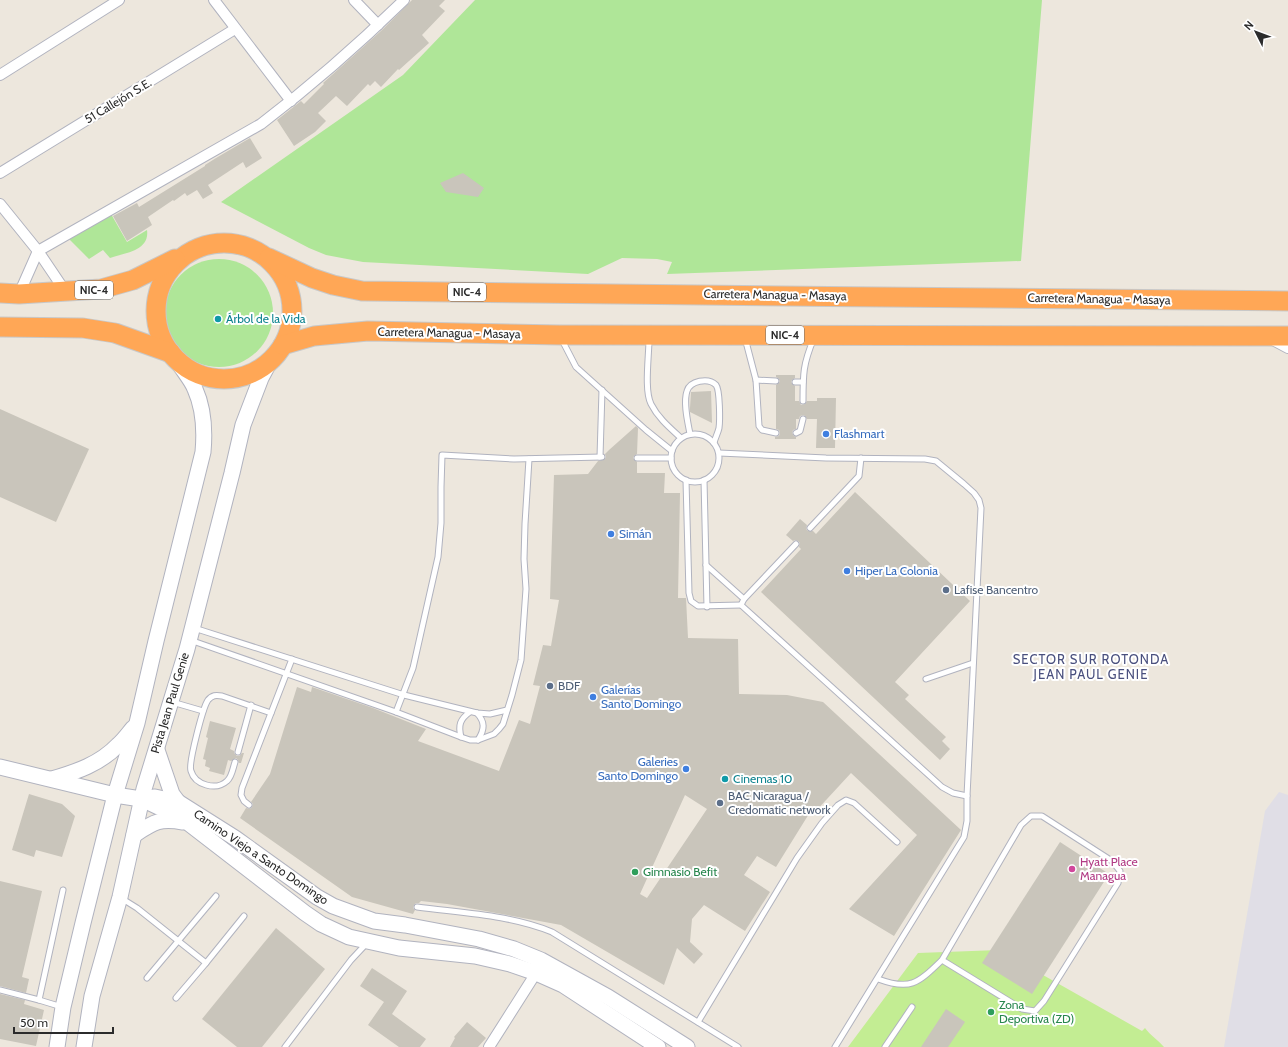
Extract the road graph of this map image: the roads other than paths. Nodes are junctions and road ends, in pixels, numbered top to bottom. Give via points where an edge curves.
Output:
1 (119, 0) edge
2 (214, 0) edge
3 (354, 0) edge
4 (404, 0) edge
5 (378, 26) junction
6 (235, 29) junction
7 (0, 76) edge
8 (292, 101) junction
9 (0, 173) edge
10 (0, 204) edge
11 (38, 251) junction
12 (182, 256) junction
13 (268, 258) junction
14 (65, 291) junction
15 (0, 293) edge
16 (19, 294) junction
17 (1288, 301) edge
18 (0, 327) edge
19 (559, 335) junction
20 (649, 335) junction
21 (744, 335) junction
22 (816, 336) junction
23 (1262, 336) junction
24 (1288, 336) edge
25 (283, 345) junction
26 (1288, 348) edge
27 (175, 359) junction
28 (269, 363) junction
29 (756, 380) junction
30 (776, 381) dead end
31 (795, 382) dead end
32 (803, 382) junction
33 (602, 390) junction
34 (803, 401) dead end
35 (803, 419) dead end
36 (776, 433) dead end
37 (796, 433) dead end
38 (690, 434) junction
39 (681, 438) junction
40 (714, 443) junction
41 (672, 451) junction
42 (719, 454) junction
43 (637, 458) dead end
44 (671, 458) junction
45 (861, 458) junction
46 (529, 459) junction
47 (686, 480) junction
48 (704, 480) junction
49 (810, 528) dead end
50 (796, 544) dead end
51 (706, 565) junction
52 (744, 599) junction
53 (742, 606) junction
54 (707, 607) junction
55 (191, 634) junction
56 (292, 659) junction
57 (973, 663) junction
58 (287, 674) junction
59 (926, 679) dead end
60 (404, 695) junction
61 (171, 702) junction
62 (251, 706) junction
63 (508, 710) junction
64 (203, 711) junction
65 (396, 712) junction
66 (470, 712) junction
67 (271, 713) junction
68 (477, 713) junction
69 (137, 723) junction
70 (461, 737) junction
71 (478, 740) junction
72 (156, 750) junction
73 (238, 752) dead end
74 (235, 762) dead end
75 (0, 767) edge
76 (48, 780) junction
77 (115, 795) junction
78 (967, 796) junction
79 (141, 799) junction
80 (178, 802) junction
81 (249, 805) dead end
82 (187, 822) junction
83 (134, 835) junction
84 (897, 842) dead end
85 (63, 890) dead end
86 (216, 896) dead end
87 (120, 898) junction
88 (418, 907) dead end
89 (244, 916) dead end
90 (178, 941) junction
91 (368, 941) junction
92 (942, 960) junction
93 (206, 963) junction
94 (536, 972) junction
95 (147, 978) dead end
96 (878, 979) junction
97 (0, 990) edge
98 (176, 998) dead end
99 (39, 1000) junction
100 (63, 1007) junction
101 (912, 1007) dead end
102 (698, 1022) junction
103 (56, 1047) edge
104 (84, 1047) edge
105 (285, 1047) edge
106 (489, 1047) edge
107 (658, 1047) edge
108 (687, 1047) edge
109 (738, 1047) edge
110 (835, 1047) edge
111 (885, 1047) edge

1 - 7 street
2 - 6 street
3 - 5 street
4 - 5 street
5 - 8 street
6 - 8 street
6 - 9 street, 51 Callejón S.E.
8 - 11 street via 261,124
10 - 11 street
11 - 14 street
11 - 16 street
12 - 13 highway, NIC-4 via 202,245 226,242 248,246
12 - 14 highway, NIC-4 via 133,280 100,289
12 - 27 highway, NIC-4 via 166,273 157,291 154,311 157,331
13 - 17 highway, Carretera Managua - Masaya / NIC-4 via 312,278 362,291
13 - 25 highway, NIC-4 via 283,276 292,298 292,322
14 - 16 highway, NIC-4
15 - 16 highway, NIC-4
18 - 27 highway, NIC-4 via 83,328 115,333
19 - 20 highway, Carretera Managua - Masaya / NIC-4
19 - 25 highway, Carretera Managua - Masaya / NIC-4 via 368,331 314,336
19 - 33 lane via 576,367
20 - 21 highway, Carretera Managua - Masaya / NIC-4
20 - 39 lane via 650,402 662,420
21 - 22 highway, Carretera Managua - Masaya / NIC-4
21 - 29 lane
22 - 23 highway, Carretera Managua - Masaya / NIC-4
22 - 32 lane via 805,362
23 - 24 highway, Carretera Managua - Masaya / NIC-4
23 - 26 street
25 - 28 highway, NIC-4
27 - 28 highway, NIC-4 via 201,376 225,380 248,375
27 - 69 main road via 195,388 202,410 205,432 203,452
28 - 55 main road, Pista Jean Paul Genie via 243,425
29 - 30 lane
29 - 36 lane via 759,426 762,430
31 - 32 lane
32 - 34 lane
33 - 41 lane
33 - 46 lane via 601,457
35 - 37 lane via 800,431
38 - 39 lane
38 - 40 lane via 703,435
38 - 40 lane via 686,392 690,385 697,382 710,382 716,385 718,391 719,421
39 - 41 lane
40 - 42 lane
41 - 44 lane
42 - 45 lane
42 - 48 lane via 716,469
43 - 44 lane
44 - 47 lane via 675,471
45 - 49 lane via 859,476
45 - 57 lane via 936,461 979,500 981,526
46 - 60 lane via 442,456 438,557 414,668
46 - 63 lane via 523,638 521,660
47 - 48 lane
47 - 54 lane via 689,593 694,604
48 - 51 lane
50 - 52 lane
51 - 52 lane
51 - 54 lane
52 - 53 lane
53 - 54 lane
53 - 78 lane via 942,787
55 - 56 lane
55 - 58 lane
55 - 61 main road, Pista Jean Paul Genie
56 - 58 lane
56 - 60 lane
57 - 59 lane
57 - 78 lane
58 - 65 lane
58 - 67 lane
60 - 65 lane
60 - 66 lane
61 - 64 lane
61 - 72 main road, Pista Jean Paul Genie
62 - 64 lane via 215,695 209,698
62 - 67 lane
62 - 73 lane
63 - 68 lane via 490,714
63 - 71 lane via 503,724 494,734
64 - 74 lane via 191,761 190,770 194,777 201,783 220,786 227,781
65 - 70 lane
66 - 68 lane
66 - 70 lane via 459,725
67 - 81 lane via 242,788 241,795
68 - 71 lane via 484,723
69 - 76 main road via 118,746 96,762 74,773
69 - 77 main road
70 - 71 lane
72 - 79 main road, Pista Jean Paul Genie
72 - 80 main road via 169,788
75 - 76 main road, Camino Viejo a Santo Domingo
76 - 77 main road, Camino Viejo a Santo Domingo
77 - 79 main road, Camino Viejo a Santo Domingo
77 - 100 main road
78 - 96 lane via 964,837
79 - 80 main road, Camino Viejo a Santo Domingo via 155,797
79 - 82 main road, Camino Viejo a Santo Domingo
79 - 83 main road, Pista Jean Paul Genie
80 - 108 main road, Camino Viejo a Santo Domingo via 333,906 374,921 478,939 514,949 541,960
82 - 83 main road via 159,820
82 - 91 main road, Camino Viejo a Santo Domingo via 321,924 349,937
83 - 87 main road, Pista Jean Paul Genie
84 - 102 lane via 854,802 846,800 838,805 797,858
85 - 99 lane
86 - 90 lane
87 - 90 lane via 137,908
87 - 104 main road, Pista Jean Paul Genie via 92,996
88 - 102 lane via 514,921 552,932
89 - 93 lane
90 - 93 lane
90 - 95 lane
91 - 94 main road, Camino Viejo a Santo Domingo via 400,948 475,956
91 - 105 lane
92 - 92 lane via 1018,831 1031,816 1042,816 1112,861 1120,871 1118,883 1044,1001 1035,1011 1022,1009
92 - 96 lane via 917,982 893,985
93 - 98 lane
94 - 106 street
94 - 107 main road, Camino Viejo a Santo Domingo via 564,985
96 - 110 lane
97 - 99 lane
99 - 100 lane
100 - 103 main road
101 - 111 lane
102 - 109 lane

